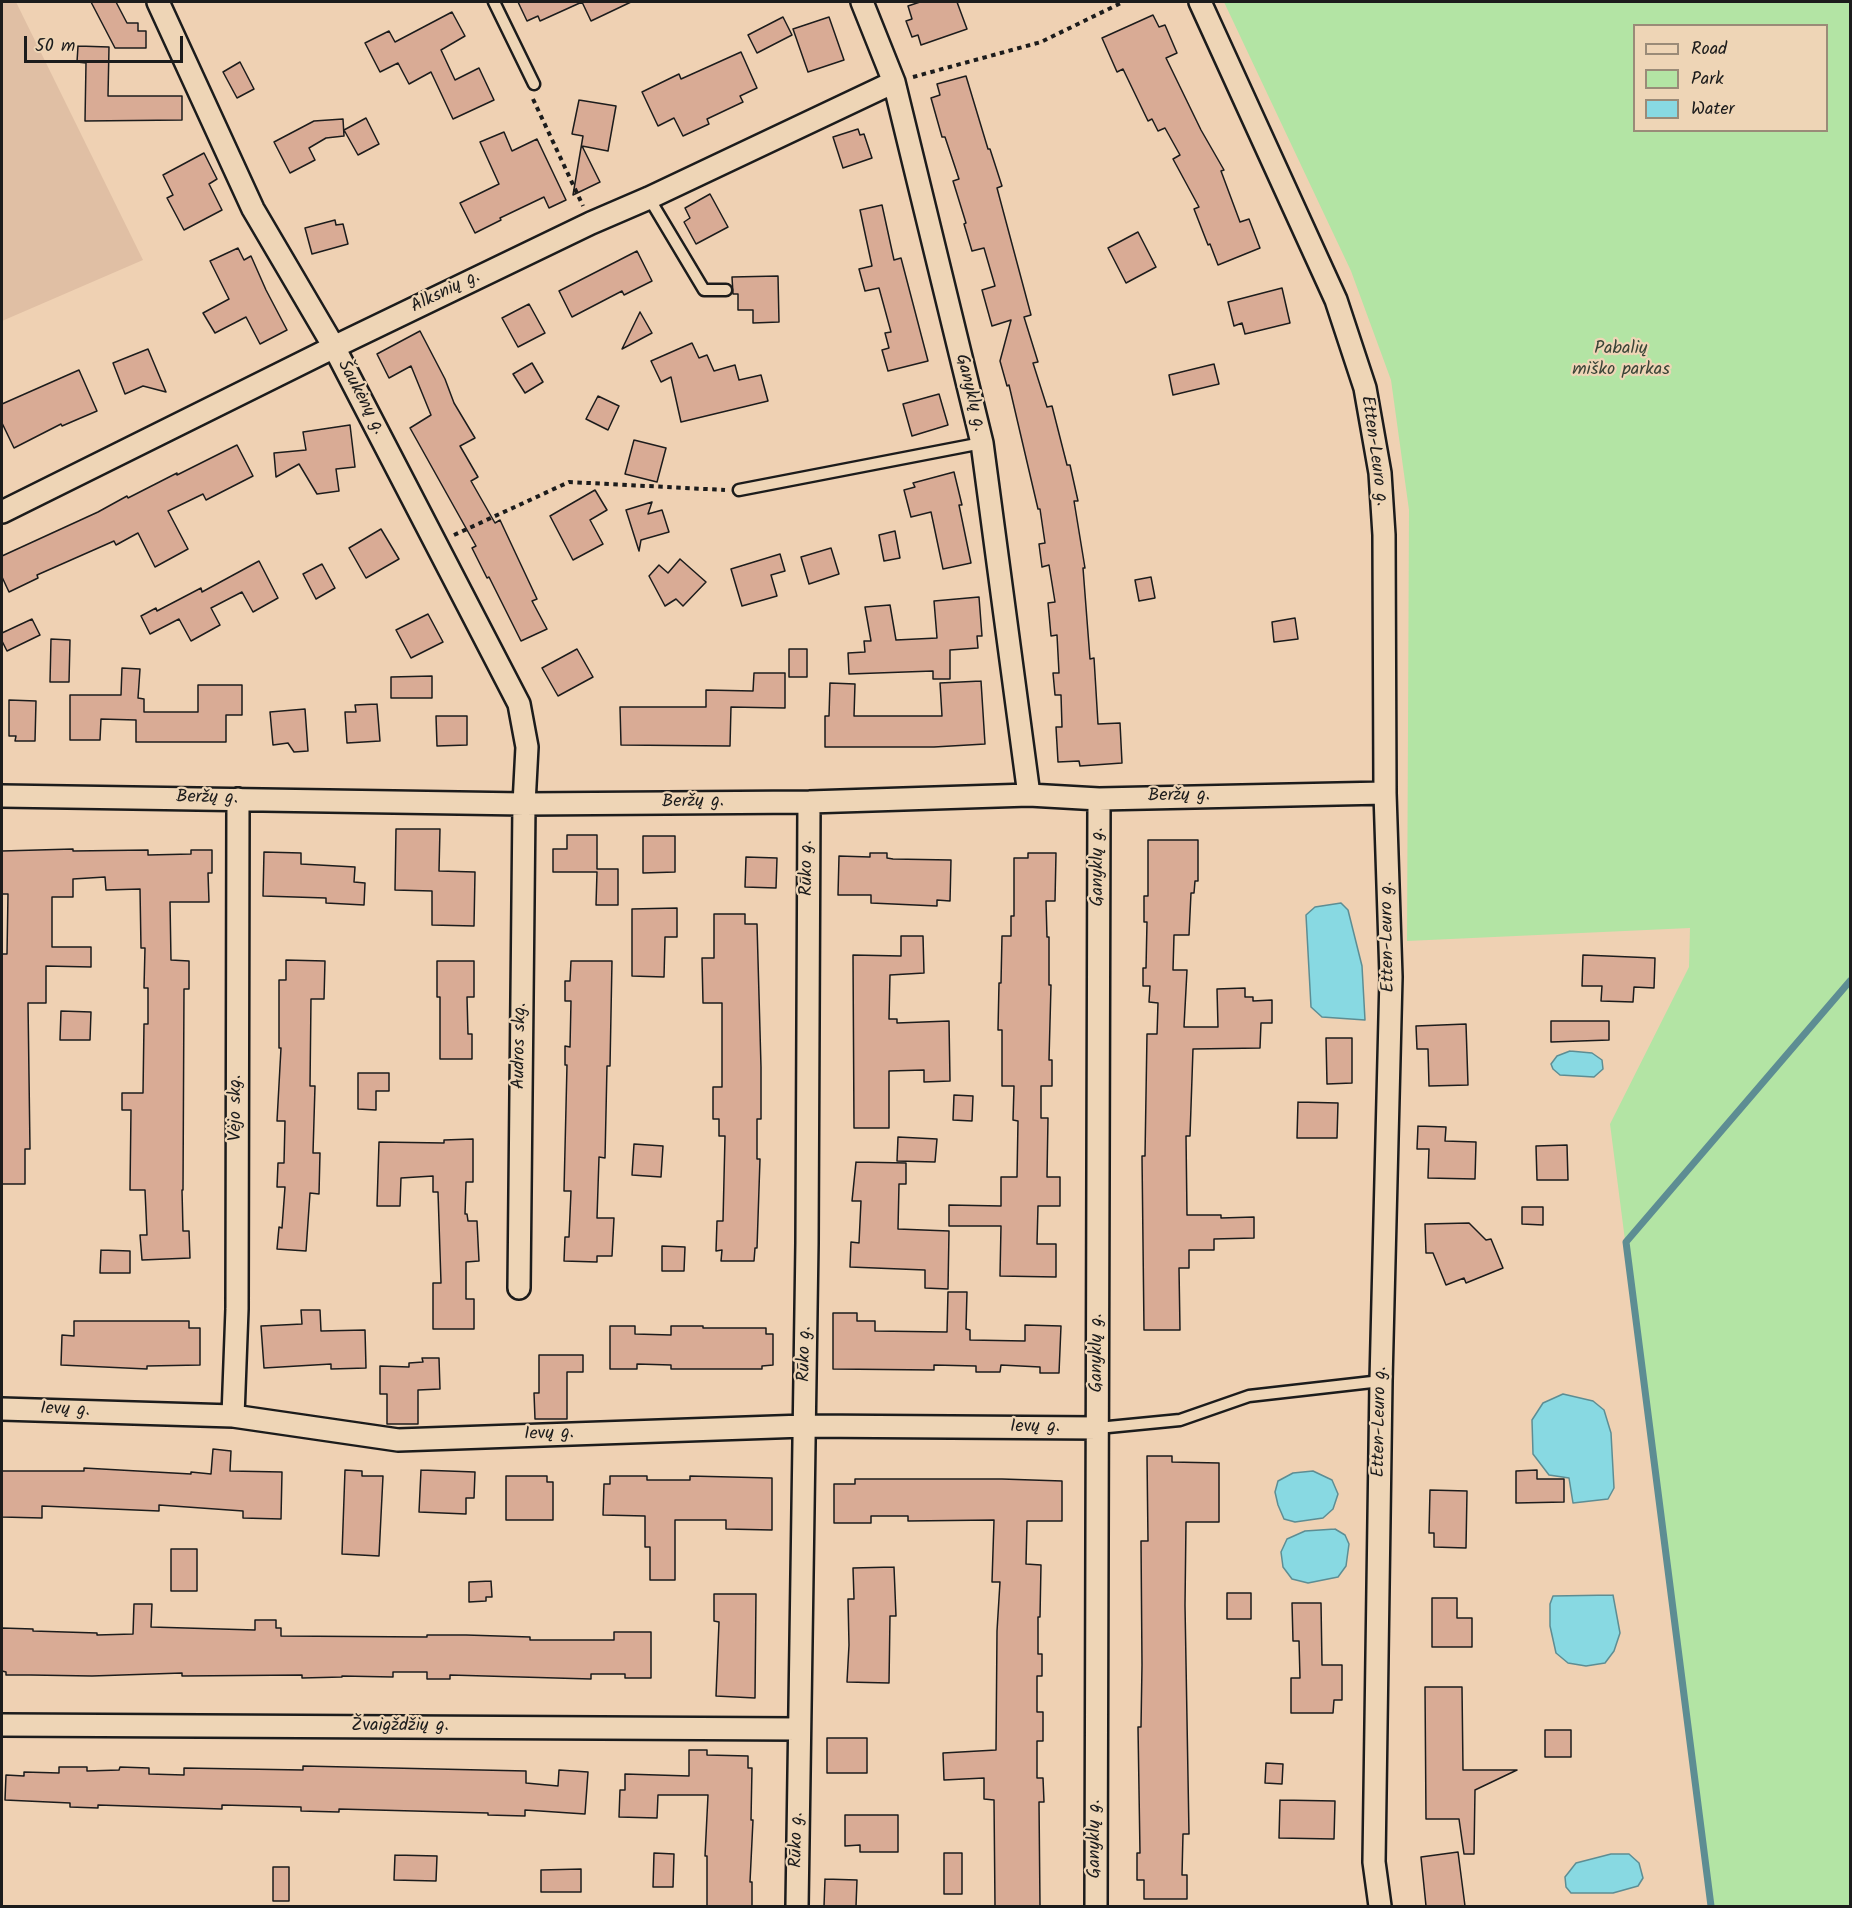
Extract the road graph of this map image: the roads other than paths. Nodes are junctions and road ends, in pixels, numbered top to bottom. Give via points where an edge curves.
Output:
1 (158, 2) edge
2 (494, 2) edge
3 (862, 2) edge
4 (1200, 2) edge
5 (894, 82) junction
6 (534, 84) road end
7 (649, 198) junction
8 (726, 290) dead end
9 (334, 347) junction
10 (982, 443) junction
11 (739, 490) road end
12 (2, 512) edge
13 (1385, 793) junction
14 (1029, 795) junction
15 (2, 796) edge
16 (238, 799) junction
17 (1099, 799) junction
18 (809, 802) junction
19 (524, 804) junction
20 (519, 1288) dead end
21 (1381, 1381) junction
22 (2, 1409) edge
23 (233, 1416) junction
24 (804, 1426) junction
25 (1098, 1428) junction
26 (2, 1725) edge
27 (799, 1730) junction
28 (797, 1906) edge
29 (1096, 1906) edge
30 (1380, 1906) edge

1 - 9 street, Šaukėnų g. via 253,209
2 - 6 lane
3 - 5 street, Ganyklų g.
4 - 13 street, Etten-Leuro g. via 1336,300 1365,388 1380,473 1384,535
5 - 7 street, Alksnių g.
5 - 10 street, Ganyklų g.
7 - 8 lane via 705,290
7 - 9 street, Alksnių g.
9 - 12 street, Alksnių g.
9 - 19 street, Šaukėnų g. via 519,704 527,747
10 - 11 lane
10 - 14 street, Ganyklų g.
13 - 17 street, Beržų g.
13 - 21 street, Etten-Leuro g. via 1391,977
14 - 17 street, Beržų g.
14 - 18 street, Beržų g.
15 - 16 street, Beržų g.
16 - 19 street, Beržų g.
16 - 23 street, Vėjo skg. via 237,1309
17 - 25 street, Ganyklų g.
18 - 19 street, Beržų g.
18 - 24 street, Rūko g.
19 - 20 street, Audros skg.
21 - 25 lane via 1249,1396 1180,1420
21 - 30 street, Etten-Leuro g. via 1374,1862
22 - 23 street, Ievų g.
23 - 24 street, Ievų g. via 399,1440
24 - 25 street, Ievų g.
24 - 27 street, Rūko g.
25 - 29 street, Ganyklų g.
26 - 27 street, Žvaigždžių g.
27 - 28 street, Rūko g.

